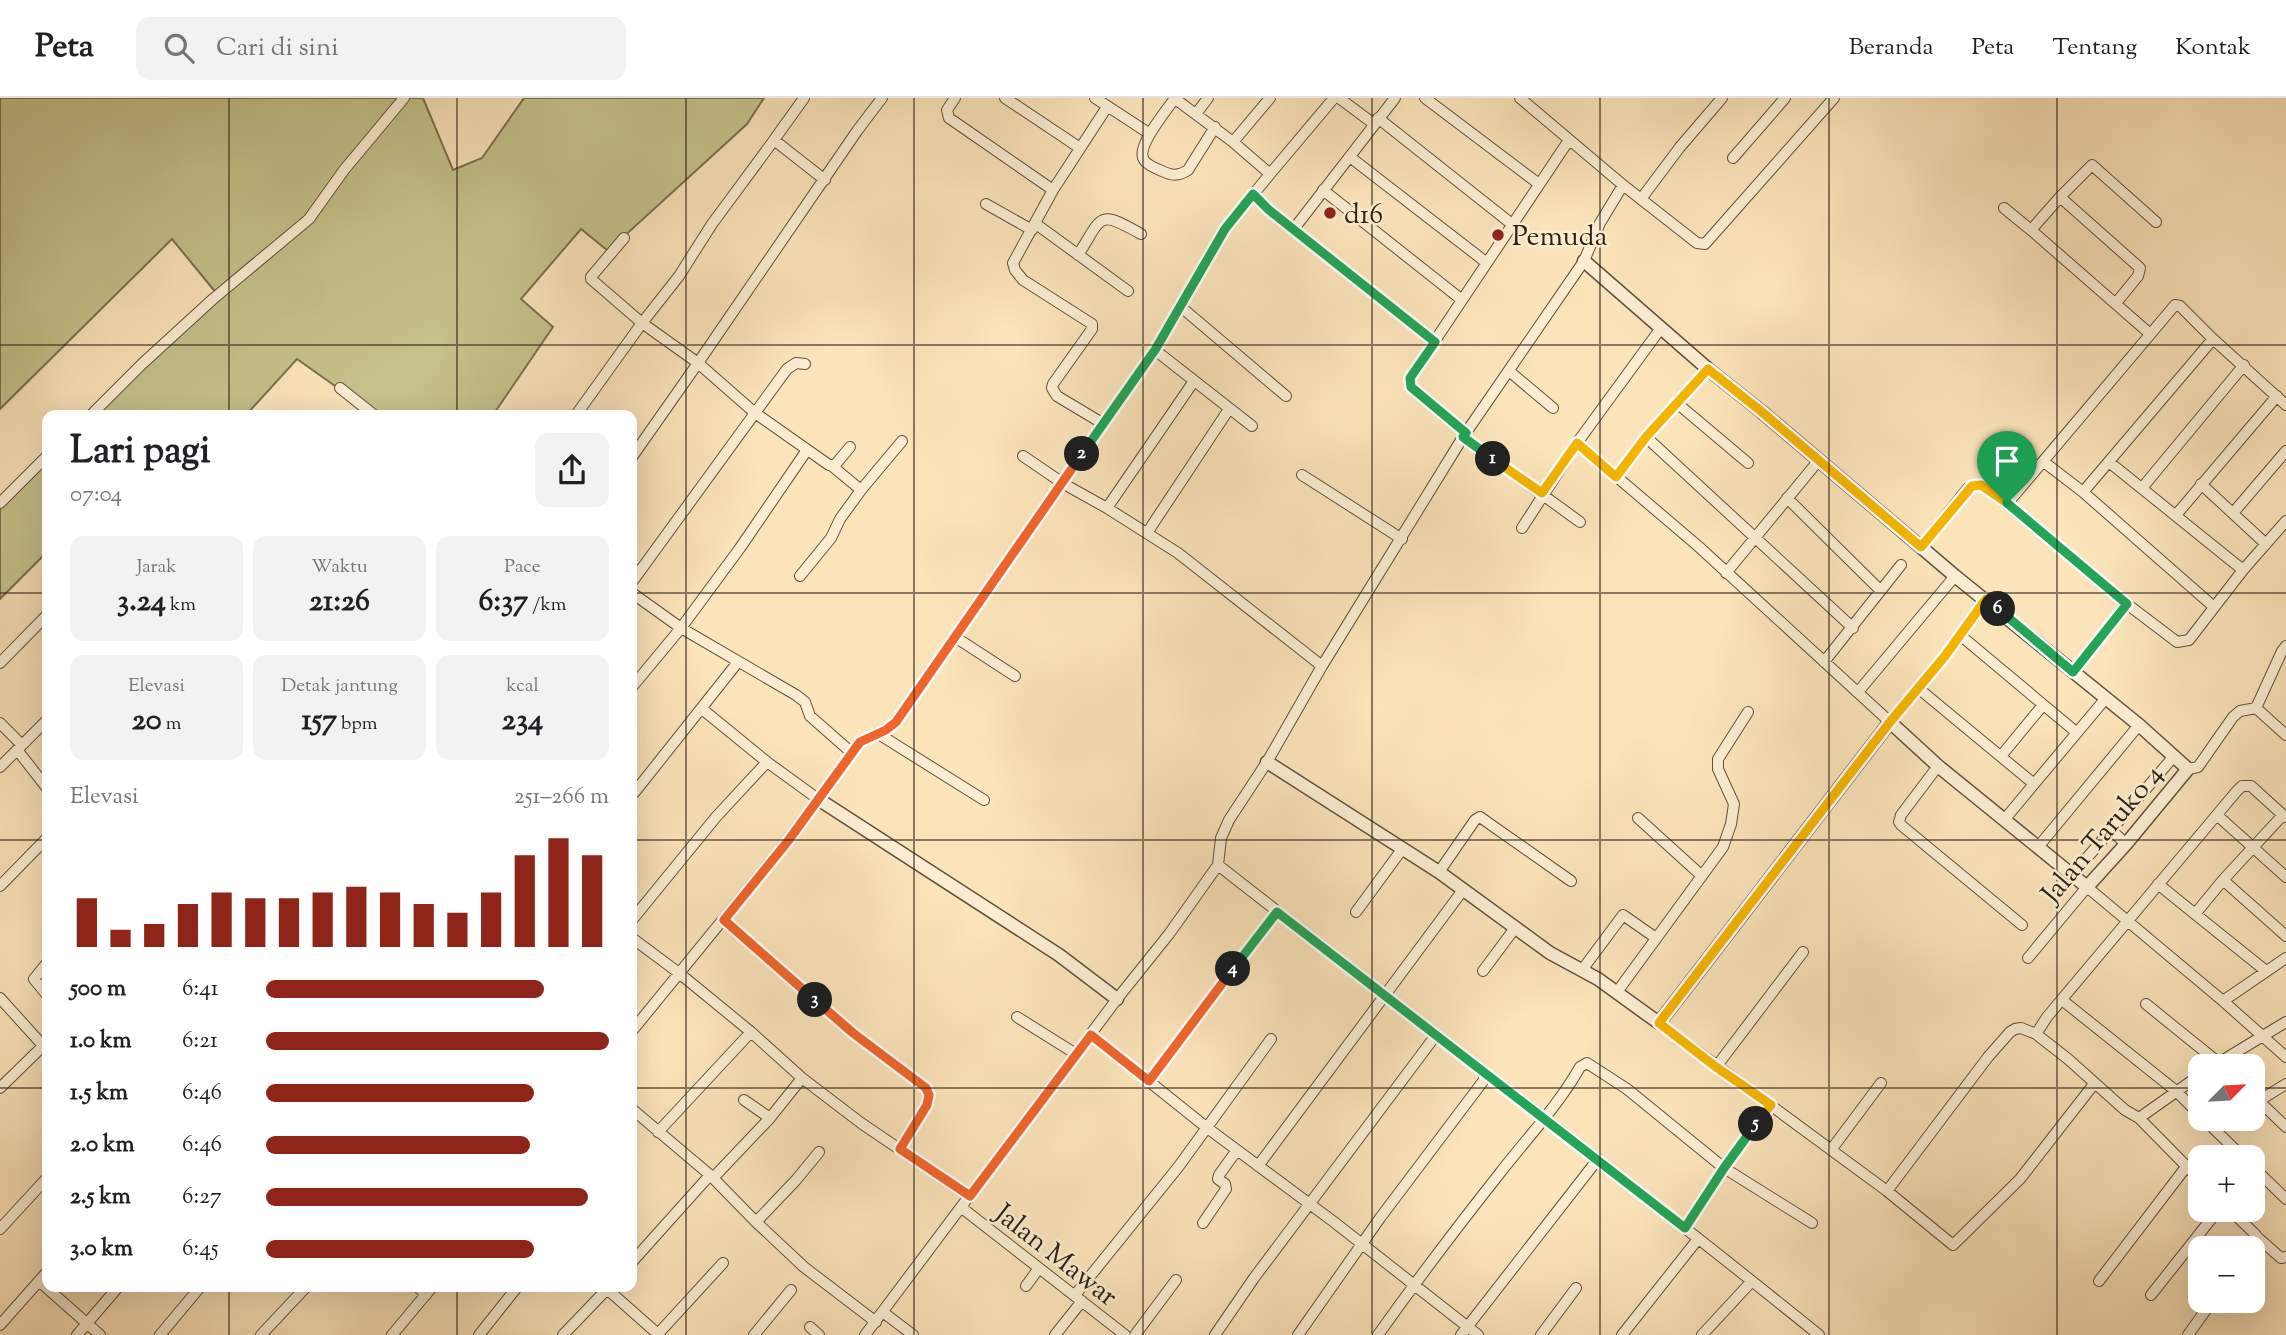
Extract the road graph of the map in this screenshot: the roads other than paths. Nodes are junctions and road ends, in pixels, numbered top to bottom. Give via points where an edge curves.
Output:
1 (404, 98) edge
2 (804, 98) edge
3 (882, 98) edge
4 (955, 98) edge
5 (1005, 98) edge
6 (1095, 98) edge
7 (1175, 98) edge
8 (1208, 98) edge
9 (1270, 98) edge
10 (1337, 98) edge
11 (1395, 98) edge
12 (1425, 98) edge
13 (1520, 98) edge
14 (1722, 98) edge
15 (1785, 98) edge
16 (1834, 98) edge
17 (1107, 107) junction
18 (1196, 114) junction
19 (1376, 121) junction
20 (1215, 127) junction
21 (1150, 134) junction
22 (774, 140) junction
23 (1569, 140) junction
24 (1233, 142) junction
25 (1080, 148) junction
26 (1350, 157) junction
27 (1733, 158) dead end
28 (1270, 174) junction
29 (825, 180) junction
30 (1539, 184) junction
31 (1623, 185) junction
32 (1053, 190) junction
33 (1323, 190) junction
34 (1253, 194) junction
35 (2060, 197) junction
36 (1641, 199) junction
37 (986, 204) dead end
38 (2004, 208) dead end
39 (2156, 222) dead end
40 (1513, 225) junction
41 (1034, 227) junction
42 (1293, 230) junction
43 (2031, 230) junction
44 (1141, 234) dead end
45 (624, 239) dead end
46 (1078, 256) junction
47 (1584, 261) junction
48 (1487, 263) junction
49 (1128, 291) dead end
50 (1462, 300) junction
51 (2116, 303) junction
52 (1181, 307) junction
53 (642, 323) junction
54 (1661, 328) junction
55 (2149, 333) junction
56 (2213, 340) junction
57 (1435, 342) junction
58 (1155, 350) junction
59 (698, 363) junction
60 (805, 364) dead end
61 (2244, 365) junction
62 (1708, 369) junction
63 (1509, 371) junction
64 (1194, 381) junction
65 (340, 388) dead end
66 (1286, 396) dead end
67 (2277, 396) junction
68 (1678, 404) junction
69 (2286, 405) edge
70 (1553, 408) dead end
71 (1229, 409) junction
72 (96, 410) edge
73 (368, 410) edge
74 (580, 410) edge
75 (755, 412) junction
76 (1102, 423) junction
77 (1252, 426) dead end
78 (1465, 435) junction
79 (1646, 437) junction
80 (902, 441) dead end
81 (1577, 443) junction
82 (850, 447) dead end
83 (637, 450) edge
84 (807, 450) junction
85 (2286, 451) edge
86 (1023, 456) dead end
87 (1819, 460) junction
88 (42, 461) edge
89 (2044, 462) junction
90 (2109, 462) junction
91 (1748, 463) dead end
92 (832, 466) junction
93 (1302, 475) dead end
94 (1616, 477) junction
95 (1063, 484) junction
96 (2202, 484) junction
97 (2142, 488) junction
98 (861, 491) junction
99 (2082, 492) junction
100 (1542, 493) junction
101 (1787, 498) junction
102 (0, 503) edge
103 (2007, 503) junction
104 (1107, 508) junction
105 (2233, 513) junction
106 (2176, 515) junction
107 (2286, 521) edge
108 (1580, 522) dead end
109 (1522, 528) dead end
110 (1147, 533) junction
111 (1754, 536) junction
112 (1402, 539) junction
113 (2266, 544) junction
114 (1921, 547) junction
115 (1901, 565) dead end
116 (2243, 570) junction
117 (1726, 573) junction
118 (637, 575) edge
119 (800, 576) dead end
120 (1955, 576) junction
121 (1880, 590) junction
122 (637, 597) edge
123 (1986, 599) junction
124 (2127, 604) junction
125 (2214, 607) junction
126 (42, 620) edge
127 (681, 628) junction
128 (1853, 628) junction
129 (1960, 635) junction
130 (955, 637) junction
131 (2286, 646) edge
132 (738, 662) junction
133 (1824, 662) junction
134 (0, 663) edge
135 (1322, 666) junction
136 (2073, 672) junction
137 (1016, 676) dead end
138 (637, 681) edge
139 (1918, 688) junction
140 (1858, 692) junction
141 (2105, 698) junction
142 (2043, 705) junction
143 (2256, 708) junction
144 (702, 709) junction
145 (1748, 712) dead end
146 (1890, 722) junction
147 (0, 723) edge
148 (42, 725) edge
149 (2138, 725) junction
150 (2076, 732) junction
151 (877, 733) junction
152 (2286, 735) edge
153 (20, 748) junction
154 (852, 753) junction
155 (2001, 756) junction
156 (2174, 756) junction
157 (767, 762) junction
158 (1267, 762) junction
159 (1938, 766) junction
160 (0, 767) edge
161 (2188, 769) junction
162 (42, 781) edge
163 (2034, 784) junction
164 (637, 789) edge
165 (818, 799) junction
166 (984, 800) dead end
167 (2218, 816) junction
168 (2285, 816) edge
169 (1638, 818) dead end
170 (2004, 820) junction
171 (2111, 830) junction
172 (42, 843) edge
173 (2126, 844) junction
174 (2038, 847) junction
175 (2253, 847) junction
176 (1403, 848) junction
177 (1218, 865) junction
178 (1439, 872) junction
179 (2071, 875) junction
180 (1702, 876) junction
181 (2286, 877) edge
182 (2222, 880) junction
183 (1571, 881) dead end
184 (2158, 884) junction
185 (0, 886) edge
186 (2087, 887) junction
187 (1463, 890) junction
188 (1277, 912) junction
189 (1356, 912) dead end
190 (637, 914) edge
191 (2195, 915) junction
192 (724, 920) junction
193 (2127, 922) junction
194 (2022, 925) dead end
195 (1515, 928) junction
196 (2286, 936) edge
197 (1657, 938) junction
198 (637, 943) edge
199 (1803, 952) dead end
200 (2028, 958) dead end
201 (2286, 958) edge
202 (42, 969) edge
203 (1483, 971) dead end
204 (1582, 971) junction
205 (2266, 971) junction
206 (679, 973) junction
207 (42, 989) edge
208 (1617, 992) junction
209 (1384, 995) junction
210 (0, 998) edge
211 (1117, 999) junction
212 (2062, 1000) junction
213 (2223, 1001) junction
214 (2146, 1004) dead end
215 (1017, 1017) dead end
216 (2286, 1022) edge
217 (1659, 1023) junction
218 (637, 1025) edge
219 (751, 1032) junction
220 (2036, 1034) junction
221 (1091, 1035) junction
222 (1436, 1035) junction
223 (2262, 1036) junction
224 (1271, 1039) dead end
225 (42, 1045) edge
226 (42, 1051) edge
227 (1076, 1054) junction
228 (2205, 1054) edge
229 (2233, 1054) edge
230 (2286, 1058) edge
231 (1716, 1067) junction
232 (1487, 1076) junction
233 (802, 1078) junction
234 (1149, 1081) junction
235 (1881, 1083) dead end
236 (2188, 1083) edge
237 (2094, 1084) junction
238 (2286, 1084) edge
239 (0, 1088) edge
240 (2176, 1091) junction
241 (2265, 1097) edge
242 (744, 1100) dead end
243 (2188, 1103) edge
244 (1771, 1105) junction
245 (2265, 1111) edge
246 (637, 1113) edge
247 (770, 1118) junction
248 (2139, 1118) junction
249 (1544, 1120) junction
250 (1206, 1127) junction
251 (2286, 1127) edge
252 (2216, 1131) edge
253 (658, 1132) junction
254 (2231, 1145) edge
255 (900, 1149) junction
256 (1237, 1150) junction
257 (1831, 1150) junction
258 (819, 1152) dead end
259 (1598, 1159) junction
260 (1258, 1166) junction
261 (2186, 1167) joint
262 (1724, 1168) junction
263 (712, 1176) junction
264 (2265, 1179) edge
265 (42, 1183) edge
266 (1886, 1191) junction
267 (970, 1196) junction
268 (2286, 1199) edge
269 (1310, 1205) junction
270 (962, 1208) junction
271 (756, 1222) junction
272 (2210, 1222) edge
273 (2242, 1222) edge
274 (1203, 1223) dead end
275 (1812, 1223) dead end
276 (1685, 1228) junction
277 (0, 1229) edge
278 (2256, 1236) edge
279 (1698, 1239) junction
280 (2265, 1244) edge
281 (1363, 1245) junction
282 (2286, 1256) edge
283 (637, 1257) edge
284 (723, 1263) dead end
285 (1039, 1268) junction
286 (42, 1278) edge
287 (1176, 1280) dead end
288 (39, 1281) junction
289 (1752, 1281) junction
290 (2099, 1281) dead end
291 (42, 1284) edge
292 (1413, 1285) junction
293 (1026, 1286) dead end
294 (1576, 1288) dead end
295 (791, 1290) dead end
296 (51, 1292) edge
297 (114, 1292) edge
298 (196, 1292) edge
299 (302, 1292) edge
300 (428, 1292) edge
301 (513, 1292) edge
302 (601, 1292) edge
303 (611, 1292) edge
304 (2151, 1295) dead end
305 (1079, 1298) junction
306 (884, 1313) junction
307 (2204, 1313) edge
308 (876, 1322) junction
309 (87, 1324) junction
310 (0, 1325) edge
311 (810, 1328) dead end
312 (1464, 1331) edge
313 (267, 1333) edge
314 (1121, 1334) edge
315 (77, 1335) edge
316 (100, 1335) edge
317 (160, 1335) edge
318 (392, 1335) edge
319 (479, 1335) edge
320 (563, 1335) edge
321 (658, 1335) edge
322 (754, 1335) edge
323 (819, 1335) edge
324 (865, 1335) edge
325 (913, 1335) edge
326 (1055, 1335) edge
327 (1135, 1335) edge
328 (1215, 1335) edge
329 (1298, 1335) edge
330 (1378, 1335) edge
331 (1478, 1335) edge
332 (1541, 1335) edge
333 (1622, 1335) edge
334 (1702, 1335) edge
335 (1819, 1335) edge
336 (2188, 1335) edge

1 - 72 street via 309,219 213,299
2 - 22 street
3 - 29 street
4 - 32 street via 947,110 949,118
5 - 25 street
6 - 17 street
7 - 18 street
7 - 21 street
8 - 18 street
9 - 24 street
10 - 19 street
10 - 28 street
11 - 19 street
12 - 30 street
13 - 23 street
14 - 36 street
15 - 27 street
16 - 36 street via 1705,244 1697,243
17 - 21 street
17 - 25 street
18 - 20 street
19 - 26 street
19 - 40 street
20 - 21 street via 1188,170 1178,175 1144,161 1143,145
20 - 24 street
22 - 29 street
22 - 53 street
23 - 30 street
23 - 31 street
24 - 28 street
25 - 32 street
26 - 33 street
26 - 48 street
28 - 34 street
29 - 59 street
30 - 40 street
31 - 36 street
31 - 47 street
32 - 41 street
33 - 42 street
33 - 50 street
34 - 42 street
34 - 52 street via 1225,229
35 - 39 street via 2094,165
35 - 43 street
35 - 51 street via 2140,268
37 - 41 street
38 - 43 street
40 - 48 street
41 - 46 street
41 - 76 street via 1013,260 1017,274 1093,326 1052,388
42 - 57 street
43 - 51 street
44 - 46 street via 1106,219 1099,222
45 - 53 street via 591,277
46 - 49 street
47 - 54 street, Jalan Taruko 4
47 - 63 street
48 - 50 street
50 - 57 street
51 - 55 street
52 - 58 street
52 - 66 street
53 - 59 street
53 - 74 street
54 - 62 street, Jalan Taruko 4
54 - 81 street
55 - 56 street via 2177,304
55 - 89 street
56 - 61 street
56 - 90 street
57 - 78 street via 1410,378 1411,387
58 - 64 street
58 - 76 street
59 - 75 street
59 - 83 street
60 - 75 street via 789,366
61 - 67 street
61 - 97 street
62 - 68 street
62 - 87 street, Jalan Taruko 4
63 - 70 street
63 - 78 street
64 - 71 street
64 - 104 street
65 - 73 street
67 - 69 street
67 - 96 street
68 - 79 street
68 - 91 street
71 - 77 street
71 - 110 street
75 - 84 street
75 - 118 street
76 - 95 street
78 - 100 street
78 - 112 street
79 - 94 street
79 - 111 street
80 - 98 street
81 - 94 street
81 - 100 street
82 - 92 street
84 - 92 street
84 - 127 street
85 - 105 street
86 - 95 street
87 - 101 street
87 - 114 street, Jalan Taruko 4
88 - 102 street
89 - 99 street
89 - 103 street
90 - 97 street
90 - 99 street
92 - 98 street
93 - 112 street
94 - 117 street
95 - 104 street
95 - 130 street
96 - 105 street
96 - 106 street
97 - 106 street
98 - 119 street
99 - 125 street
100 - 108 street
100 - 109 street
101 - 111 street
101 - 121 street
103 - 114 street via 1981,485 1972,486
103 - 124 street
104 - 110 street
105 - 113 street
106 - 116 street
107 - 113 street
110 - 135 street
111 - 117 street
111 - 128 street
112 - 135 street
113 - 116 street
114 - 120 street, Jalan Taruko 4
115 - 121 street
116 - 125 street
117 - 133 street
120 - 123 street, Jalan Taruko 4
120 - 140 street
121 - 128 street
122 - 127 street
123 - 129 street
123 - 136 street, Jalan Taruko 4
124 - 125 street via 2177,642 2189,640
124 - 136 street
126 - 134 street
127 - 132 street
127 - 138 street
128 - 133 street
129 - 139 street
129 - 142 street
130 - 137 street
130 - 151 street via 896,722
131 - 143 street
132 - 144 street
132 - 154 street via 805,702 810,716
133 - 140 street
135 - 158 street
136 - 141 street, Jalan Taruko 4
139 - 146 street
139 - 155 street
140 - 146 street
141 - 149 street, Jalan Taruko 4
141 - 150 street
142 - 150 street
142 - 155 street
143 - 152 street
143 - 161 street via 2233,716 2198,767
144 - 157 street
144 - 164 street
145 - 180 street via 1718,759 1732,797 1732,814 1723,847
146 - 159 street
146 - 217 street
147 - 153 street
148 - 153 street
149 - 156 street, Jalan Taruko 4
149 - 174 street
150 - 163 street
151 - 154 street via 865,738
151 - 166 street
153 - 160 street
153 - 162 street
154 - 165 street
155 - 163 street
156 - 161 street, Jalan Taruko 4
156 - 171 street
157 - 165 street
157 - 190 street
158 - 176 street
158 - 177 street via 1229,820
159 - 170 street
159 - 194 street via 1901,815 1901,825
161 - 173 street, Jalan Taruko 4
163 - 170 street
165 - 192 street
165 - 211 street via 1059,955
167 - 168 street via 2236,792 2251,786
167 - 175 street
167 - 184 street
168 - 175 street
169 - 180 street
170 - 174 street
171 - 173 street
171 - 179 street
172 - 185 street
173 - 186 street, Jalan Taruko 4
174 - 179 street
175 - 181 street
175 - 182 street
176 - 178 street
176 - 189 street
177 - 188 street
177 - 211 street
178 - 183 street via 1480,817
178 - 187 street
179 - 186 street
180 - 197 street
182 - 191 street
182 - 196 street
184 - 191 street
184 - 193 street
186 - 193 street
186 - 200 street, Jalan Taruko 4
187 - 195 street
187 - 209 street
188 - 209 street
188 - 234 street
191 - 205 street
192 - 206 street
192 - 255 street via 853,1033 926,1088 927,1105
193 - 212 street
193 - 213 street
195 - 203 street
195 - 204 street
197 - 204 street via 1623,915
197 - 208 street
198 - 206 street
199 - 231 street
201 - 205 street
202 - 207 street via 34,979
204 - 208 street
205 - 213 street
206 - 218 street
206 - 219 street
208 - 217 street
209 - 222 street
209 - 260 street
210 - 225 street
211 - 221 street
212 - 220 street
212 - 240 street
213 - 223 street
214 - 228 street
215 - 227 street
216 - 223 street
217 - 231 street
219 - 233 street
219 - 253 street
220 - 237 street
220 - 266 street via 2021,1028 2010,1032
221 - 227 street
221 - 234 street
222 - 232 street
222 - 269 street
223 - 229 street
223 - 230 street
224 - 250 street
226 - 239 street
227 - 267 street
231 - 244 street
232 - 249 street
232 - 281 street
233 - 247 street
233 - 255 street
234 - 250 street
235 - 257 street
236 - 240 street
237 - 248 street
237 - 266 street via 2020,1179 1956,1244
238 - 241 street
240 - 243 street
240 - 248 street
242 - 247 street
244 - 257 street
244 - 262 street
245 - 251 street
246 - 253 street
247 - 263 street
248 - 261 street
249 - 259 street
249 - 262 street via 1580,1067 1591,1064
249 - 292 street
250 - 256 street
250 - 305 street
252 - 254 street
253 - 263 street
255 - 267 street
256 - 260 street
256 - 274 street via 1219,1175 1226,1187
257 - 266 street
258 - 271 street
259 - 276 street
259 - 312 street
260 - 269 street
261 - 290 street
262 - 275 street
262 - 276 street
263 - 271 street
263 - 283 street
264 - 268 street
265 - 277 street
267 - 270 street
269 - 281 street
269 - 328 street
270 - 285 street, Jalan Mawar
270 - 306 street
271 - 308 street via 804,1267
272 - 304 street
273 - 278 street
276 - 279 street
279 - 289 street
279 - 333 street
280 - 282 street via 2281,1258
281 - 292 street
281 - 329 street
284 - 321 street
285 - 293 street
285 - 305 street, Jalan Mawar
286 - 288 street
287 - 327 street
288 - 291 street
288 - 310 street
289 - 334 street
289 - 335 street
292 - 312 street
292 - 330 street
294 - 332 street
295 - 322 street
296 - 309 street
297 - 309 street
298 - 317 street
299 - 313 street
300 - 318 street
301 - 319 street
302 - 320 street
303 - 321 street
305 - 314 street, Jalan Mawar
305 - 326 street
306 - 308 street
306 - 325 street
307 - 336 street
308 - 324 street
309 - 315 street
309 - 316 street
311 - 323 street
312 - 331 street

